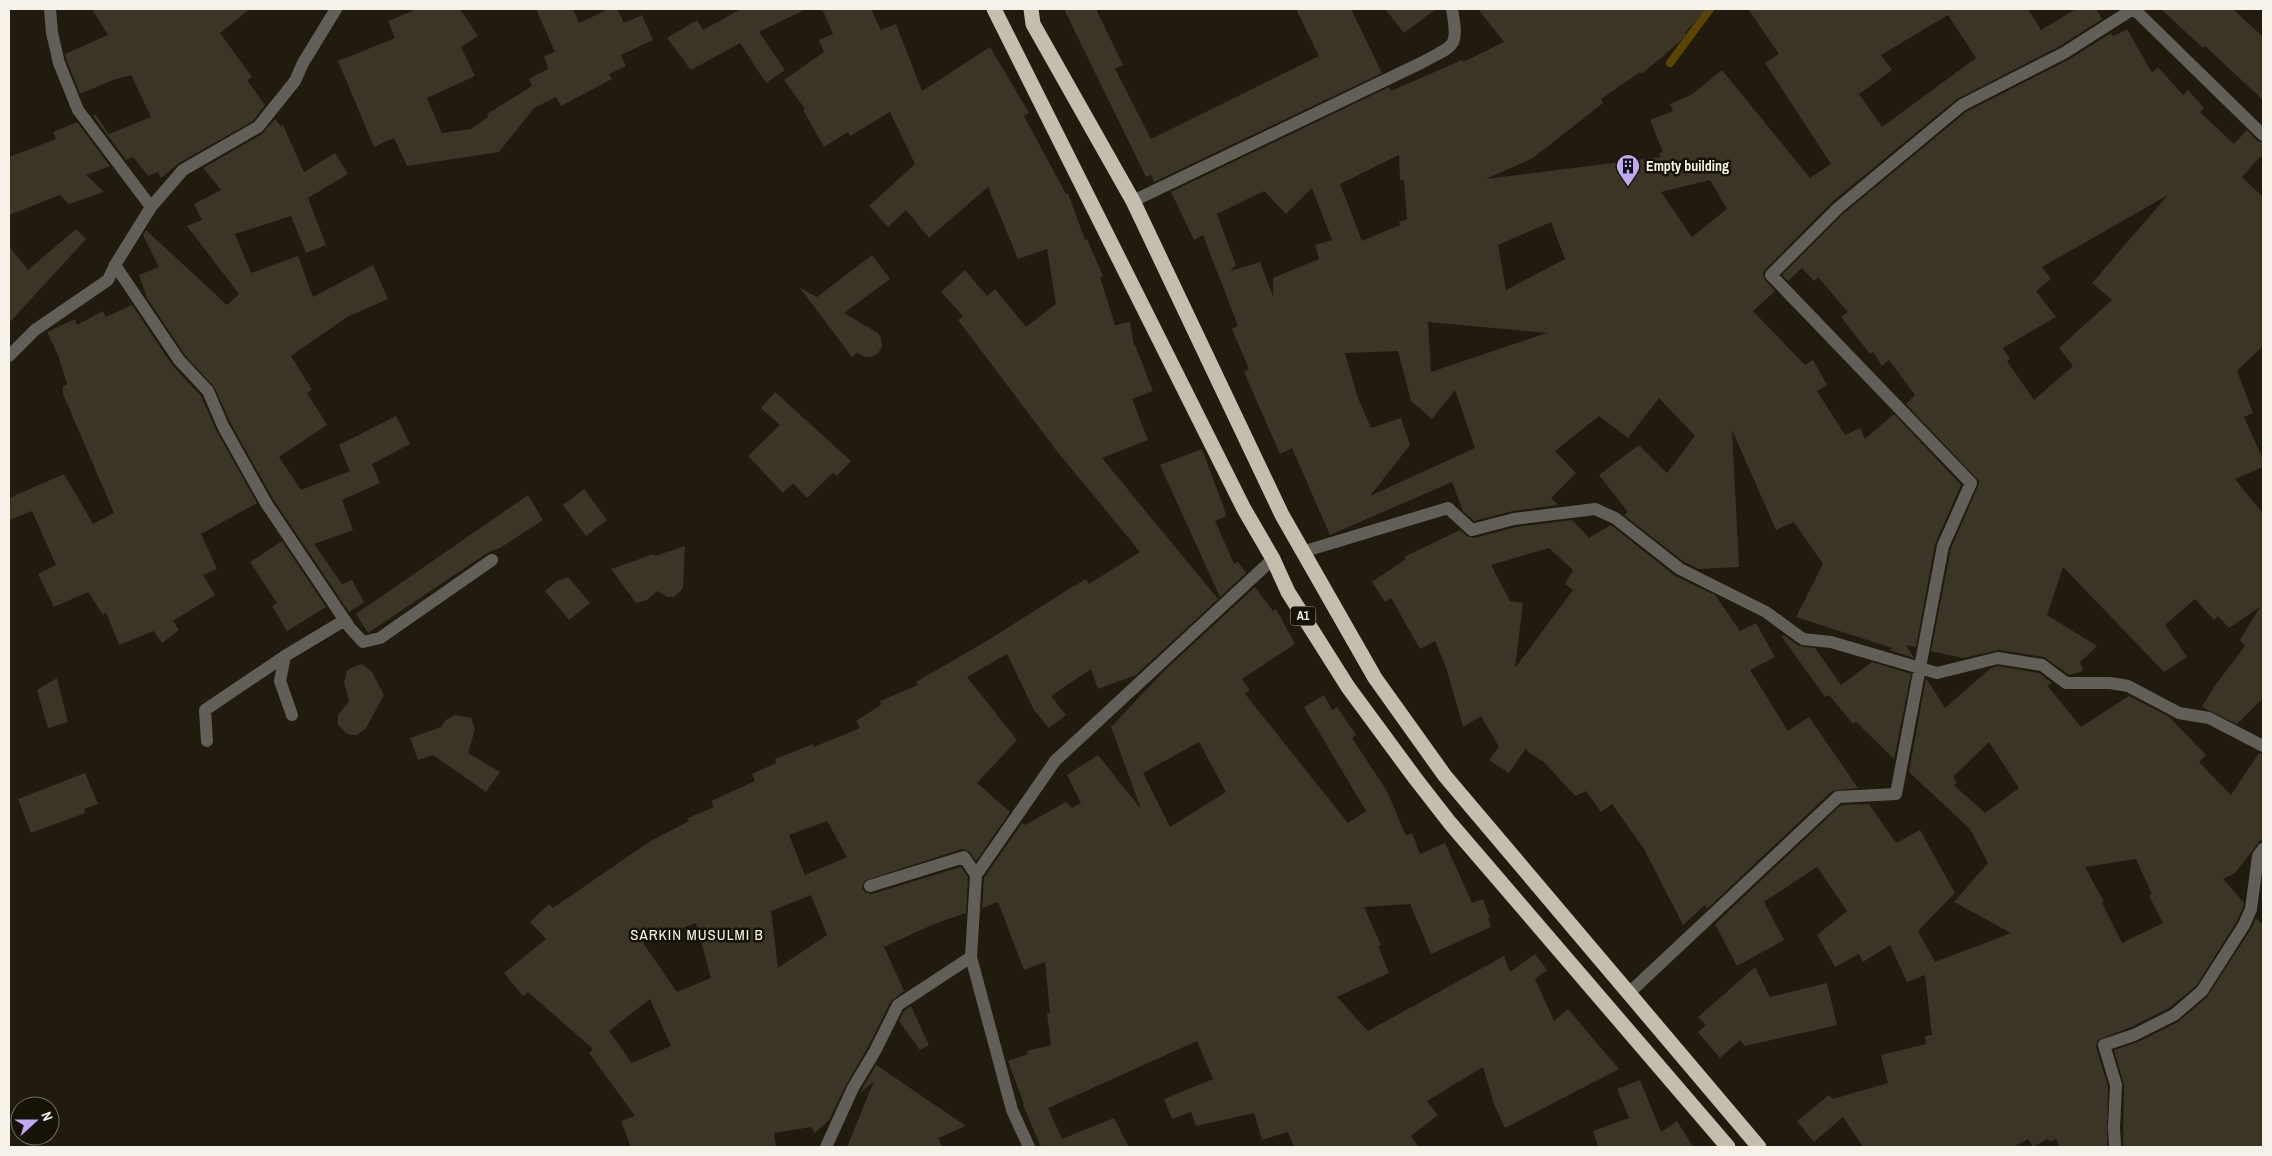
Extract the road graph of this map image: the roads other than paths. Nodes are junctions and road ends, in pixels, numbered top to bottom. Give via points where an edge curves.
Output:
1 (50, 9) edge
2 (336, 9) edge
3 (994, 9) edge
4 (1032, 9) edge
5 (1452, 9) edge
6 (2134, 9) edge
7 (2263, 134) edge
8 (1133, 201) junction
9 (150, 207) junction
10 (115, 265) junction
11 (9, 356) edge
12 (1302, 552) junction
13 (1273, 559) junction
14 (492, 560) dead end
15 (345, 620) junction
16 (285, 656) junction
17 (292, 715) dead end
18 (207, 741) dead end
19 (2263, 746) edge
20 (2263, 849) edge
21 (976, 875) junction
22 (870, 886) dead end
23 (971, 957) junction
24 (1629, 993) junction
25 (826, 1147) edge
26 (1029, 1147) edge
27 (1728, 1147) edge
28 (1759, 1147) edge
29 (2115, 1147) edge

1 - 9 street via 60,63 78,110
2 - 9 street via 295,81 258,128 183,170
3 - 13 highway, A1 via 1244,509
4 - 8 highway, A1 via 1033,24
5 - 8 street via 1456,35 1451,46
6 - 7 street
6 - 24 street via 2064,53 1962,105 1936,124 1838,208 1771,275 1971,482 1942,546 1896,794 1838,797
8 - 12 highway, A1
9 - 10 street
10 - 11 street via 108,280 35,330
10 - 15 street via 179,360 208,391 223,426 266,503
12 - 19 street via 1448,508 1472,530 1514,519 1596,509 1621,523 1680,569 1766,612 1803,639 1831,642 1937,673 1998,658 2042,665 2066,683 2128,686 2179,713 2209,718
12 - 24 highway, A1 via 1375,678 1410,729 1445,776
13 - 21 street via 1055,761
13 - 27 highway, A1 via 1288,592 1348,687 1415,778
14 - 15 street via 380,638 363,642
15 - 16 street
16 - 17 street via 280,681
16 - 18 street via 205,710
20 - 29 street via 2258,856 2251,909 2202,991 2174,1016 2104,1045 2116,1085
21 - 22 street via 964,857
21 - 23 street
23 - 25 street via 898,1005 853,1088
23 - 26 street via 1012,1110
24 - 28 highway, A1

